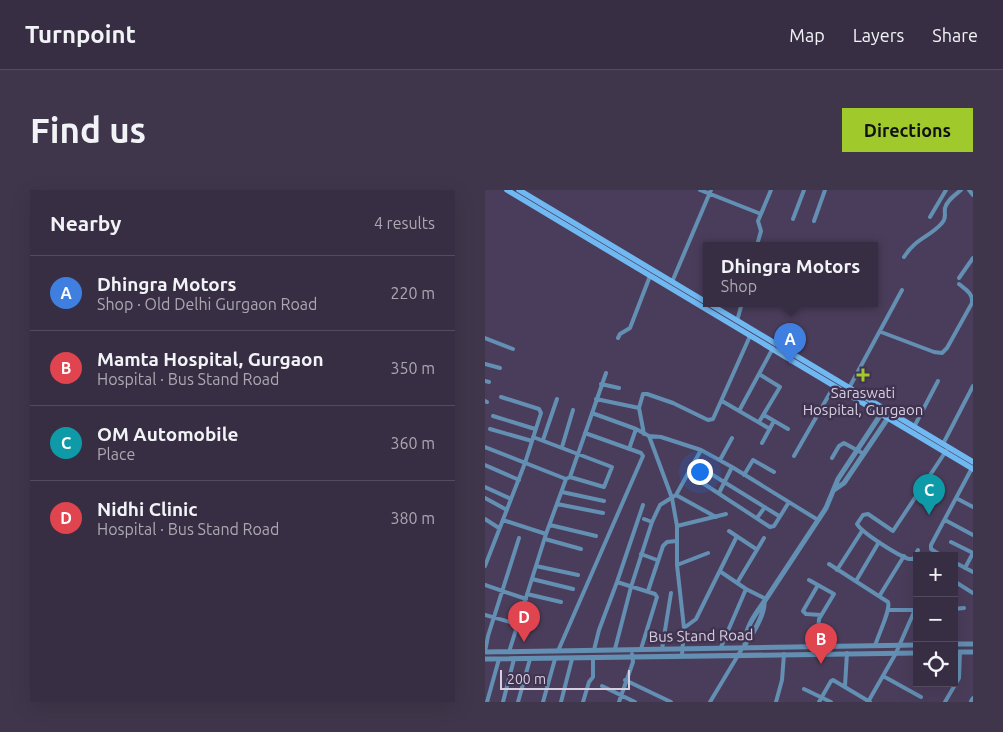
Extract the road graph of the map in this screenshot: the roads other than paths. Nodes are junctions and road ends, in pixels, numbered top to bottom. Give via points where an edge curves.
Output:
1 (507, 190) edge
2 (519, 190) edge
3 (700, 190) edge
4 (771, 190) edge
5 (804, 190) edge
6 (825, 190) edge
7 (946, 190) edge
8 (961, 190) edge
9 (969, 190) edge
10 (710, 192) edge
11 (973, 195) edge
12 (546, 210) junction
13 (761, 214) junction
14 (930, 217) dead end
15 (793, 219) dead end
16 (814, 221) dead end
17 (758, 242) edge
18 (904, 257) dead end
19 (973, 258) edge
20 (650, 276) junction
21 (959, 278) dead end
22 (671, 284) junction
23 (959, 284) dead end
24 (902, 290) dead end
25 (703, 300) edge
26 (703, 305) edge
27 (706, 307) edge
28 (720, 307) edge
29 (741, 307) edge
30 (737, 321) junction
31 (881, 332) junction
32 (750, 336) junction
33 (485, 338) edge
34 (617, 338) dead end
35 (774, 346) junction
36 (513, 349) dead end
37 (485, 364) edge
38 (500, 368) dead end
39 (606, 373) dead end
40 (759, 374) junction
41 (938, 381) dead end
42 (601, 384) junction
43 (834, 386) junction
44 (973, 386) edge
45 (619, 388) dead end
46 (849, 388) junction
47 (501, 397) dead end
48 (526, 398) dead end
49 (557, 399) dead end
50 (596, 399) junction
51 (722, 401) junction
52 (524, 404) junction
53 (639, 408) junction
54 (573, 410) dead end
55 (739, 411) junction
56 (592, 413) junction
57 (881, 414) junction
58 (764, 415) junction
59 (493, 416) dead end
60 (888, 418) junction
61 (774, 421) junction
62 (759, 422) junction
63 (914, 427) junction
64 (490, 428) dead end
65 (535, 429) junction
66 (636, 429) junction
67 (770, 429) junction
68 (788, 429) dead end
69 (585, 433) junction
70 (647, 435) junction
71 (731, 438) dead end
72 (533, 439) junction
73 (543, 440) junction
74 (762, 443) dead end
75 (485, 447) edge
76 (562, 447) junction
77 (945, 448) junction
78 (629, 449) junction
79 (701, 450) junction
80 (858, 451) junction
81 (578, 454) junction
82 (864, 454) junction
83 (794, 456) dead end
84 (832, 458) dead end
85 (720, 460) junction
86 (525, 463) junction
87 (973, 464) edge
88 (485, 465) edge
89 (732, 467) junction
90 (703, 469) dead end
91 (774, 472) dead end
92 (744, 475) junction
93 (568, 478) junction
94 (519, 480) junction
95 (698, 480) dead end
96 (725, 481) junction
97 (485, 487) edge
98 (834, 490) junction
99 (562, 492) junction
100 (719, 493) junction
101 (674, 496) junction
102 (485, 498) edge
103 (956, 498) junction
104 (511, 500) junction
105 (604, 501) dead end
106 (789, 502) junction
107 (557, 504) junction
108 (643, 505) dead end
109 (765, 507) junction
110 (973, 507) edge
111 (507, 510) junction
112 (603, 513) dead end
113 (726, 514) dead end
114 (779, 516) junction
115 (716, 517) junction
116 (757, 518) junction
117 (485, 519) edge
118 (644, 519) dead end
119 (503, 520) junction
120 (818, 520) junction
121 (945, 520) junction
122 (652, 522) junction
123 (550, 525) junction
124 (677, 526) junction
125 (499, 528) junction
126 (729, 531) dead end
127 (862, 531) junction
128 (973, 535) edge
129 (546, 536) junction
130 (596, 536) dead end
131 (737, 536) junction
132 (519, 538) dead end
133 (764, 538) dead end
134 (676, 541) junction
135 (879, 542) junction
136 (951, 542) dead end
137 (581, 549) dead end
138 (756, 550) junction
139 (936, 552) edge
140 (708, 553) dead end
141 (973, 553) edge
142 (641, 554) junction
143 (903, 556) junction
144 (913, 559) edge
145 (657, 560) junction
146 (829, 564) dead end
147 (958, 564) edge
148 (677, 565) junction
149 (485, 566) edge
150 (536, 566) junction
151 (965, 568) junction
152 (837, 570) junction
153 (721, 572) junction
154 (973, 572) edge
155 (579, 575) dead end
156 (532, 579) junction
157 (809, 580) dead end
158 (856, 581) junction
159 (617, 582) junction
160 (737, 583) junction
161 (958, 584) edge
162 (485, 585) edge
163 (818, 585) junction
164 (631, 587) junction
165 (573, 589) dead end
166 (746, 589) junction
167 (648, 591) junction
168 (502, 592) junction
169 (973, 592) edge
170 (671, 593) dead end
171 (527, 594) junction
172 (880, 595) junction
173 (526, 599) junction
174 (765, 601) junction
175 (561, 602) dead end
176 (958, 608) edge
177 (964, 608) dead end
178 (889, 610) junction
179 (913, 610) edge
180 (913, 614) edge
181 (485, 615) edge
182 (821, 615) junction
183 (494, 617) junction
184 (517, 624) junction
185 (683, 628) junction
186 (958, 644) edge
187 (973, 644) edge
188 (745, 645) junction
189 (899, 645) junction
190 (913, 645) edge
191 (817, 646) junction
192 (875, 646) junction
193 (683, 648) junction
194 (721, 648) junction
195 (615, 649) junction
196 (641, 649) junction
197 (662, 649) junction
198 (594, 650) junction
199 (633, 650) junction
200 (509, 651) junction
201 (561, 651) junction
202 (485, 652) edge
203 (958, 652) edge
204 (973, 652) edge
205 (847, 653) junction
206 (896, 653) junction
207 (913, 653) edge
208 (740, 654) junction
209 (784, 654) junction
210 (682, 655) junction
211 (632, 657) junction
212 (572, 658) junction
213 (593, 658) junction
214 (485, 659) edge
215 (499, 659) junction
216 (507, 659) junction
217 (514, 659) junction
218 (530, 659) junction
219 (555, 659) junction
220 (563, 659) junction
221 (958, 665) edge
222 (883, 676) junction
223 (625, 680) junction
224 (958, 680) edge
225 (602, 686) dead end
226 (845, 686) junction
227 (954, 687) edge
228 (804, 688) dead end
229 (621, 694) junction
230 (821, 696) junction
231 (921, 697) dead end
232 (487, 702) edge
233 (503, 702) edge
234 (518, 702) edge
235 (543, 702) edge
236 (561, 702) edge
237 (583, 702) edge
238 (619, 702) edge
239 (635, 702) edge
240 (671, 702) edge
241 (710, 702) edge
242 (775, 702) edge
243 (819, 702) edge
244 (831, 702) edge
245 (869, 702) edge
246 (945, 702) edge

1 - 12 main road
2 - 12 main road
3 - 10 street
4 - 13 street
5 - 15 street
6 - 16 street
7 - 14 street
8 - 18 street via 949,200 941,224 914,244
9 - 11 street
10 - 13 street
10 - 22 street
12 - 20 main road
12 - 22 main road
13 - 17 street
19 - 21 street
20 - 22 main road
20 - 34 street via 630,328
22 - 25 main road
22 - 26 main road
23 - 31 street via 970,293 972,303 942,353
24 - 31 street
27 - 32 main road
28 - 30 main road
29 - 30 street
30 - 35 main road
31 - 46 street
32 - 35 main road
32 - 51 street
33 - 36 street
35 - 40 street
35 - 43 main road
35 - 46 main road
37 - 38 street
39 - 42 street
40 - 55 street
40 - 58 street via 780,387
41 - 63 street
42 - 45 street
42 - 50 street
43 - 57 main road
43 - 83 street
44 - 77 street
46 - 63 main road
47 - 52 street
48 - 52 street
49 - 73 street
50 - 53 street
50 - 56 street
51 - 53 street via 711,420 647,394 641,397
51 - 55 street
52 - 65 street via 540,410
53 - 70 street
54 - 76 street
55 - 62 street
56 - 66 street
56 - 69 street
57 - 60 main road
57 - 80 street
58 - 61 street
58 - 62 street
59 - 65 street
60 - 77 main road
60 - 82 street
61 - 67 street
61 - 68 street
62 - 67 street
63 - 77 main road
64 - 72 street
65 - 72 street
66 - 70 street
66 - 78 street
67 - 74 street
69 - 78 street
69 - 81 street
70 - 79 street
70 - 101 street
71 - 85 street
72 - 73 street
72 - 86 street
73 - 76 street
75 - 86 street
76 - 81 street
77 - 87 main road
77 - 127 street via 893,531 866,514 857,524
78 - 201 street via 643,456
79 - 85 street
79 - 101 street
80 - 82 street
80 - 84 street via 844,443
80 - 98 street
81 - 93 street
81 - 93 street via 612,468 604,487
82 - 98 street
85 - 89 street
86 - 93 street
86 - 94 street
87 - 103 street
88 - 94 street
89 - 92 street
89 - 96 street
90 - 96 street
91 - 92 street via 753,460
92 - 106 street
93 - 99 street
94 - 104 street
95 - 100 street
96 - 100 street
96 - 109 street
97 - 104 street
98 - 120 street
99 - 105 street
99 - 107 street
100 - 116 street
101 - 115 street
101 - 122 street via 660,505
101 - 124 street
102 - 111 street
103 - 110 street
103 - 121 street
104 - 111 street
106 - 114 street
106 - 120 street
107 - 112 street
107 - 123 street
108 - 159 street
109 - 114 street
109 - 116 street
111 - 119 street
113 - 115 street
114 - 116 street via 772,527
115 - 124 street
117 - 125 street
118 - 122 street
119 - 125 street
119 - 129 street
120 - 174 street
121 - 128 street
121 - 139 street via 931,547
122 - 142 street
123 - 129 street
123 - 130 street
124 - 134 street
125 - 149 street
126 - 131 street
127 - 135 street
127 - 152 street
129 - 137 street
129 - 150 street
131 - 138 street
131 - 153 street
132 - 168 street
133 - 138 street
134 - 145 street via 665,544
134 - 148 street
135 - 143 street
135 - 158 street
136 - 141 street
138 - 160 street
140 - 148 street
141 - 151 street
142 - 145 street
142 - 164 street
143 - 144 street
143 - 172 street
145 - 167 street
146 - 152 street
147 - 151 street
148 - 185 street
150 - 155 street
150 - 156 street
151 - 154 street
152 - 158 street
153 - 160 street
153 - 185 street via 696,619
156 - 165 street
156 - 171 street
157 - 163 street
158 - 172 street
159 - 164 street
159 - 198 street
160 - 166 street
161 - 169 street
162 - 168 street
163 - 182 street via 834,594
163 - 182 street via 803,611
164 - 167 street
164 - 195 street
166 - 174 street
166 - 194 street
167 - 196 street via 656,595 657,601
168 - 173 street
168 - 183 street
170 - 197 street
171 - 173 street
171 - 175 street
172 - 178 street via 888,602
173 - 184 street
174 - 188 street via 746,634
176 - 177 street
178 - 179 street
178 - 192 street
180 - 189 street
181 - 183 street
182 - 191 street via 817,626
183 - 184 street
183 - 202 street
184 - 200 street
185 - 193 street
186 - 187 street
188 - 191 street, Bus Stand Road
188 - 194 street, Bus Stand Road
188 - 208 street
189 - 190 street, Bus Stand Road
189 - 192 street, Bus Stand Road
189 - 206 street
191 - 192 street, Bus Stand Road
193 - 194 street, Bus Stand Road
193 - 197 street, Bus Stand Road
193 - 210 street
195 - 198 street, Bus Stand Road
195 - 199 street, Bus Stand Road
196 - 197 street, Bus Stand Road
196 - 199 street, Bus Stand Road
198 - 201 street, Bus Stand Road
199 - 211 street
200 - 201 street, Bus Stand Road
200 - 202 street, Bus Stand Road
200 - 216 street
201 - 220 street
203 - 204 street
205 - 206 street, Bus Stand Road
205 - 209 street, Bus Stand Road
205 - 226 street
206 - 207 street, Bus Stand Road
206 - 222 street
208 - 209 street, Bus Stand Road
208 - 210 street, Bus Stand Road
208 - 241 street
209 - 242 street via 782,680
210 - 211 street, Bus Stand Road
211 - 213 street, Bus Stand Road
211 - 223 street
212 - 213 street, Bus Stand Road
212 - 220 street, Bus Stand Road
212 - 236 street
213 - 237 street via 593,677
214 - 215 street, Bus Stand Road
215 - 216 street, Bus Stand Road
215 - 232 street
216 - 217 street, Bus Stand Road
217 - 218 street, Bus Stand Road
217 - 233 street
218 - 219 street, Bus Stand Road
218 - 234 street
219 - 220 street, Bus Stand Road
219 - 235 street
221 - 224 street
222 - 231 street
222 - 245 street
223 - 229 street
223 - 240 street
225 - 229 street
226 - 230 street via 831,681
226 - 245 street
227 - 246 street
228 - 230 street
229 - 238 street
229 - 239 street
230 - 243 street
230 - 244 street

